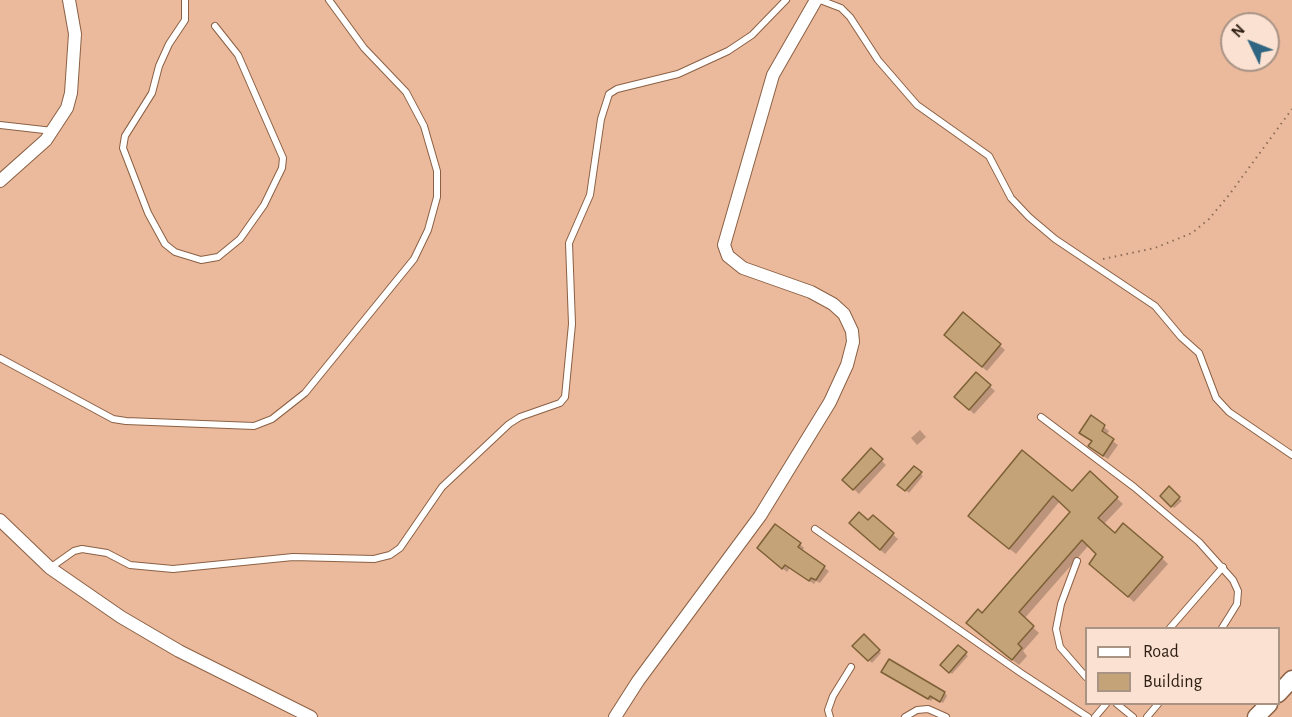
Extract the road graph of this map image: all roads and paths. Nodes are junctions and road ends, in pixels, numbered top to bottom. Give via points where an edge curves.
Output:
1 (69, 0) edge
2 (185, 0) edge
3 (328, 0) edge
4 (786, 0) edge
5 (818, 0) edge
6 (215, 26) dead end
7 (1292, 109) edge
8 (0, 125) edge
9 (52, 130) junction
10 (0, 181) edge
11 (1088, 261) junction
12 (0, 358) edge
13 (1041, 417) dead end
14 (1292, 455) edge
15 (0, 520) edge
16 (816, 529) dead end
17 (1077, 561) dead end
18 (1223, 567) junction
19 (50, 568) junction
20 (1171, 627) edge
21 (1223, 627) edge
22 (851, 667) dead end
23 (1085, 676) edge
24 (1292, 679) edge
25 (1280, 692) edge
26 (1105, 705) edge
27 (1118, 705) edge
28 (1157, 705) edge
29 (1268, 705) edge
30 (310, 717) edge
31 (615, 717) edge
32 (830, 717) edge
33 (905, 717) edge
34 (946, 717) edge
35 (1088, 717) edge
36 (1095, 717) edge
37 (1133, 717) edge
38 (1147, 717) edge
39 (1256, 717) edge

1 - 9 street via 75,34 71,93 67,108
2 - 6 lane via 184,20 159,66 152,93 125,136 123,148 148,213 165,244 175,252 201,260 218,257 240,239 264,205 283,158 238,55
3 - 12 lane via 364,48 406,92 424,126 437,171 437,197 428,230 414,259 305,393 272,419 254,426 126,421 113,418
4 - 19 lane via 752,34 728,51 678,74 609,94 601,119 590,195 568,243 572,324 565,397 560,404 509,424 442,487 400,548 374,559 293,557 172,569 130,565 107,553 82,549
5 - 11 lane via 841,8 891,77 917,105 989,156 1011,198 1029,217
5 - 31 street via 773,75 723,245 728,256 743,268 811,292 844,314 853,342 847,365 830,402 760,516
7 - 11 path via 1229,195 1192,232 1176,241 1125,256
8 - 9 lane
9 - 10 street
11 - 14 lane via 1155,306 1199,353 1216,398 1229,412
13 - 18 lane via 1134,487
15 - 19 street
16 - 35 lane
17 - 23 lane via 1060,604 1056,629 1060,648
18 - 20 lane
18 - 21 lane via 1238,591 1237,604
19 - 30 street via 179,651
22 - 32 lane via 833,696
24 - 25 street
26 - 36 lane
27 - 37 lane
28 - 38 lane
29 - 39 street
33 - 34 lane via 928,709

